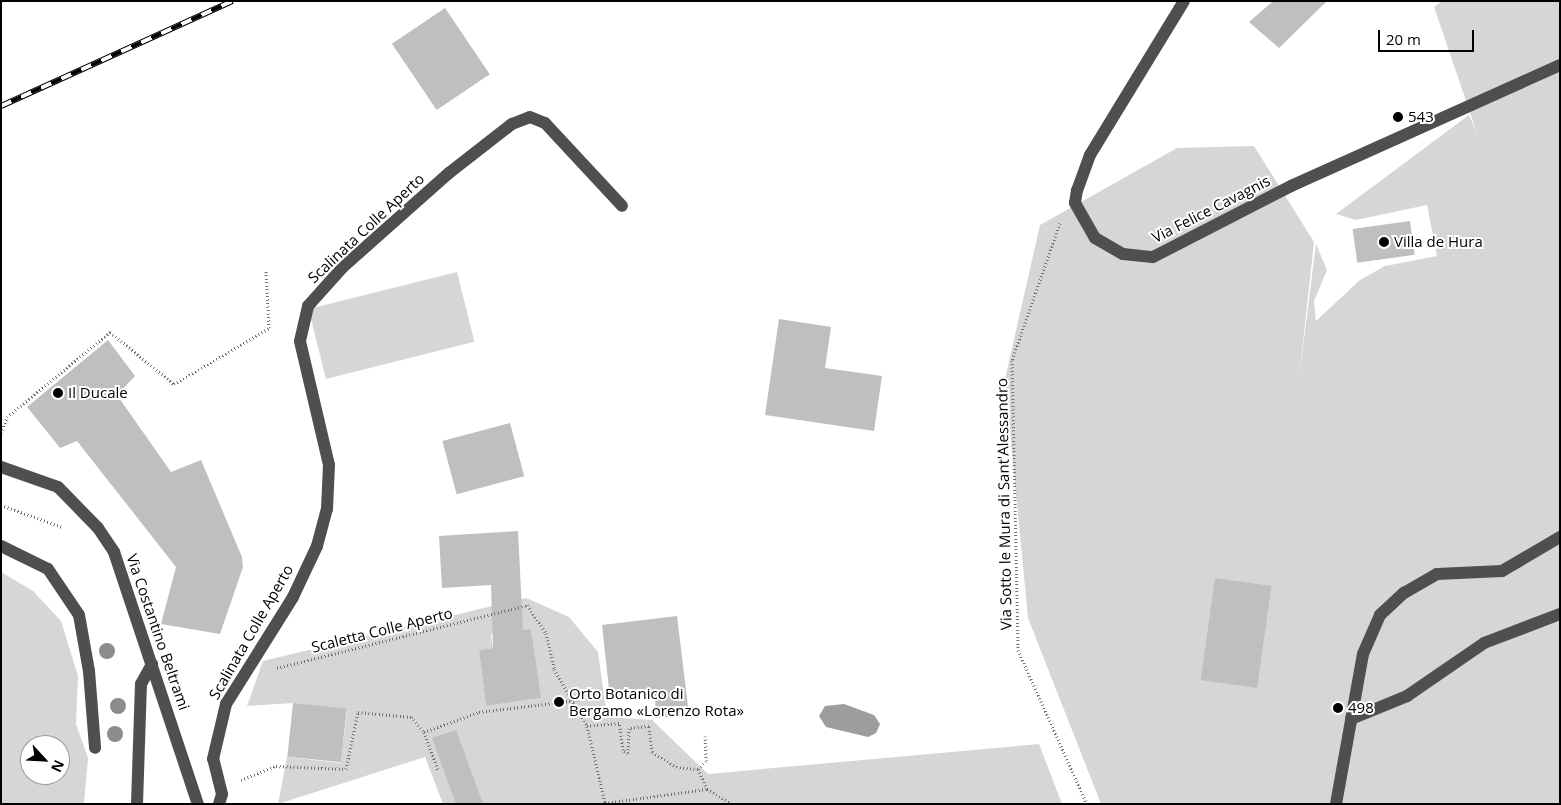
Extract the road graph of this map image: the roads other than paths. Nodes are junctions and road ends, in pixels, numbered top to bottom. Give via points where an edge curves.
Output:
1 (1184, 1) edge
2 (1560, 65) edge
3 (622, 206) dead end
4 (1, 467) edge
5 (1560, 537) edge
6 (1, 546) edge
7 (1560, 614) edge
8 (152, 664) junction
9 (1351, 719) junction
10 (95, 748) dead end
11 (221, 799) edge
12 (137, 804) edge
13 (198, 804) edge
14 (1336, 804) edge

1 - 2 street, Via Felice Cavagnis via 1090,155 1075,203 1095,238 1123,254 1153,257 1291,186
3 - 11 street, Scalinata Colle Aperto via 545,123 530,116 512,124 442,178 343,267 308,306 300,341 329,465 327,509 317,546 293,597 226,704 213,759
4 - 8 street, Via Costantino Beltrami via 58,487 98,528 127,583
5 - 9 street via 1502,571 1437,574 1404,593 1380,615 1363,654
6 - 10 street via 48,569 79,615 90,671
7 - 9 street via 1484,643 1408,696
8 - 12 street via 141,684
8 - 13 street, Via Costantino Beltrami
9 - 14 street

